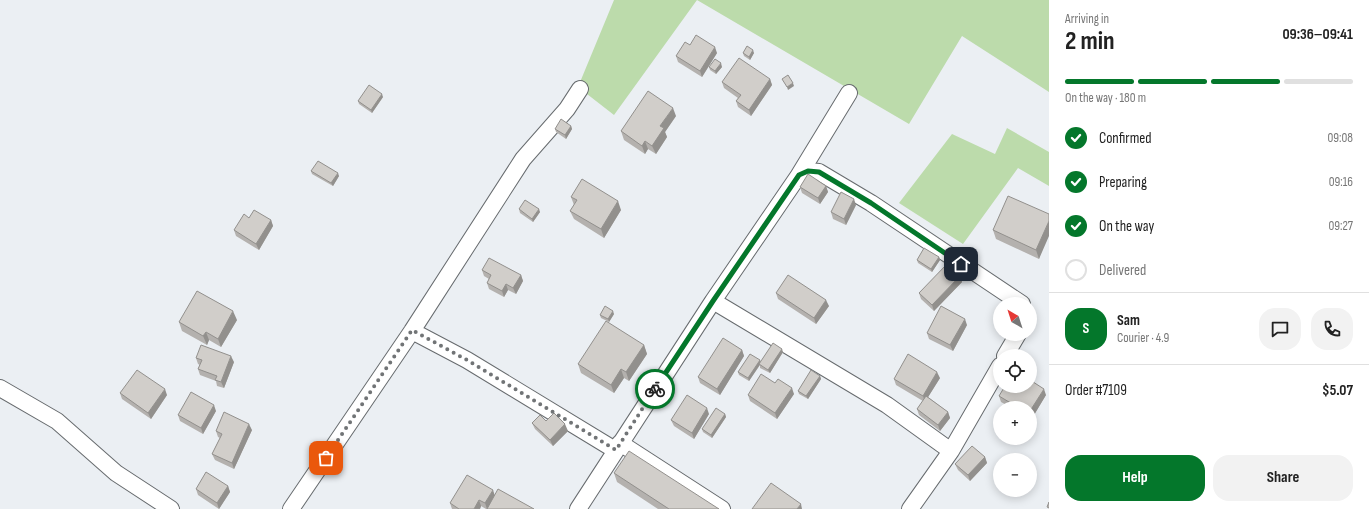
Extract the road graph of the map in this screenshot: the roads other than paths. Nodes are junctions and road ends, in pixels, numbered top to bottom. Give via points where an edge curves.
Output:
1 (580, 89) dead end
2 (849, 93) dead end
3 (799, 175) junction
4 (1012, 297) edge
5 (713, 301) junction
6 (412, 330) junction
7 (993, 378) edge
8 (0, 388) edge
9 (618, 446) junction
10 (950, 451) junction
11 (171, 509) edge
12 (291, 509) edge
13 (578, 509) edge
14 (722, 509) edge
15 (910, 509) edge

1 - 6 street via 567,109 522,159
2 - 3 street
3 - 4 street via 808,171 819,172 871,203
3 - 5 street
5 - 9 street
5 - 10 street via 887,405
6 - 9 street
6 - 12 street
7 - 10 street
8 - 11 street via 57,420 116,472
9 - 13 street
9 - 14 street
10 - 15 street

